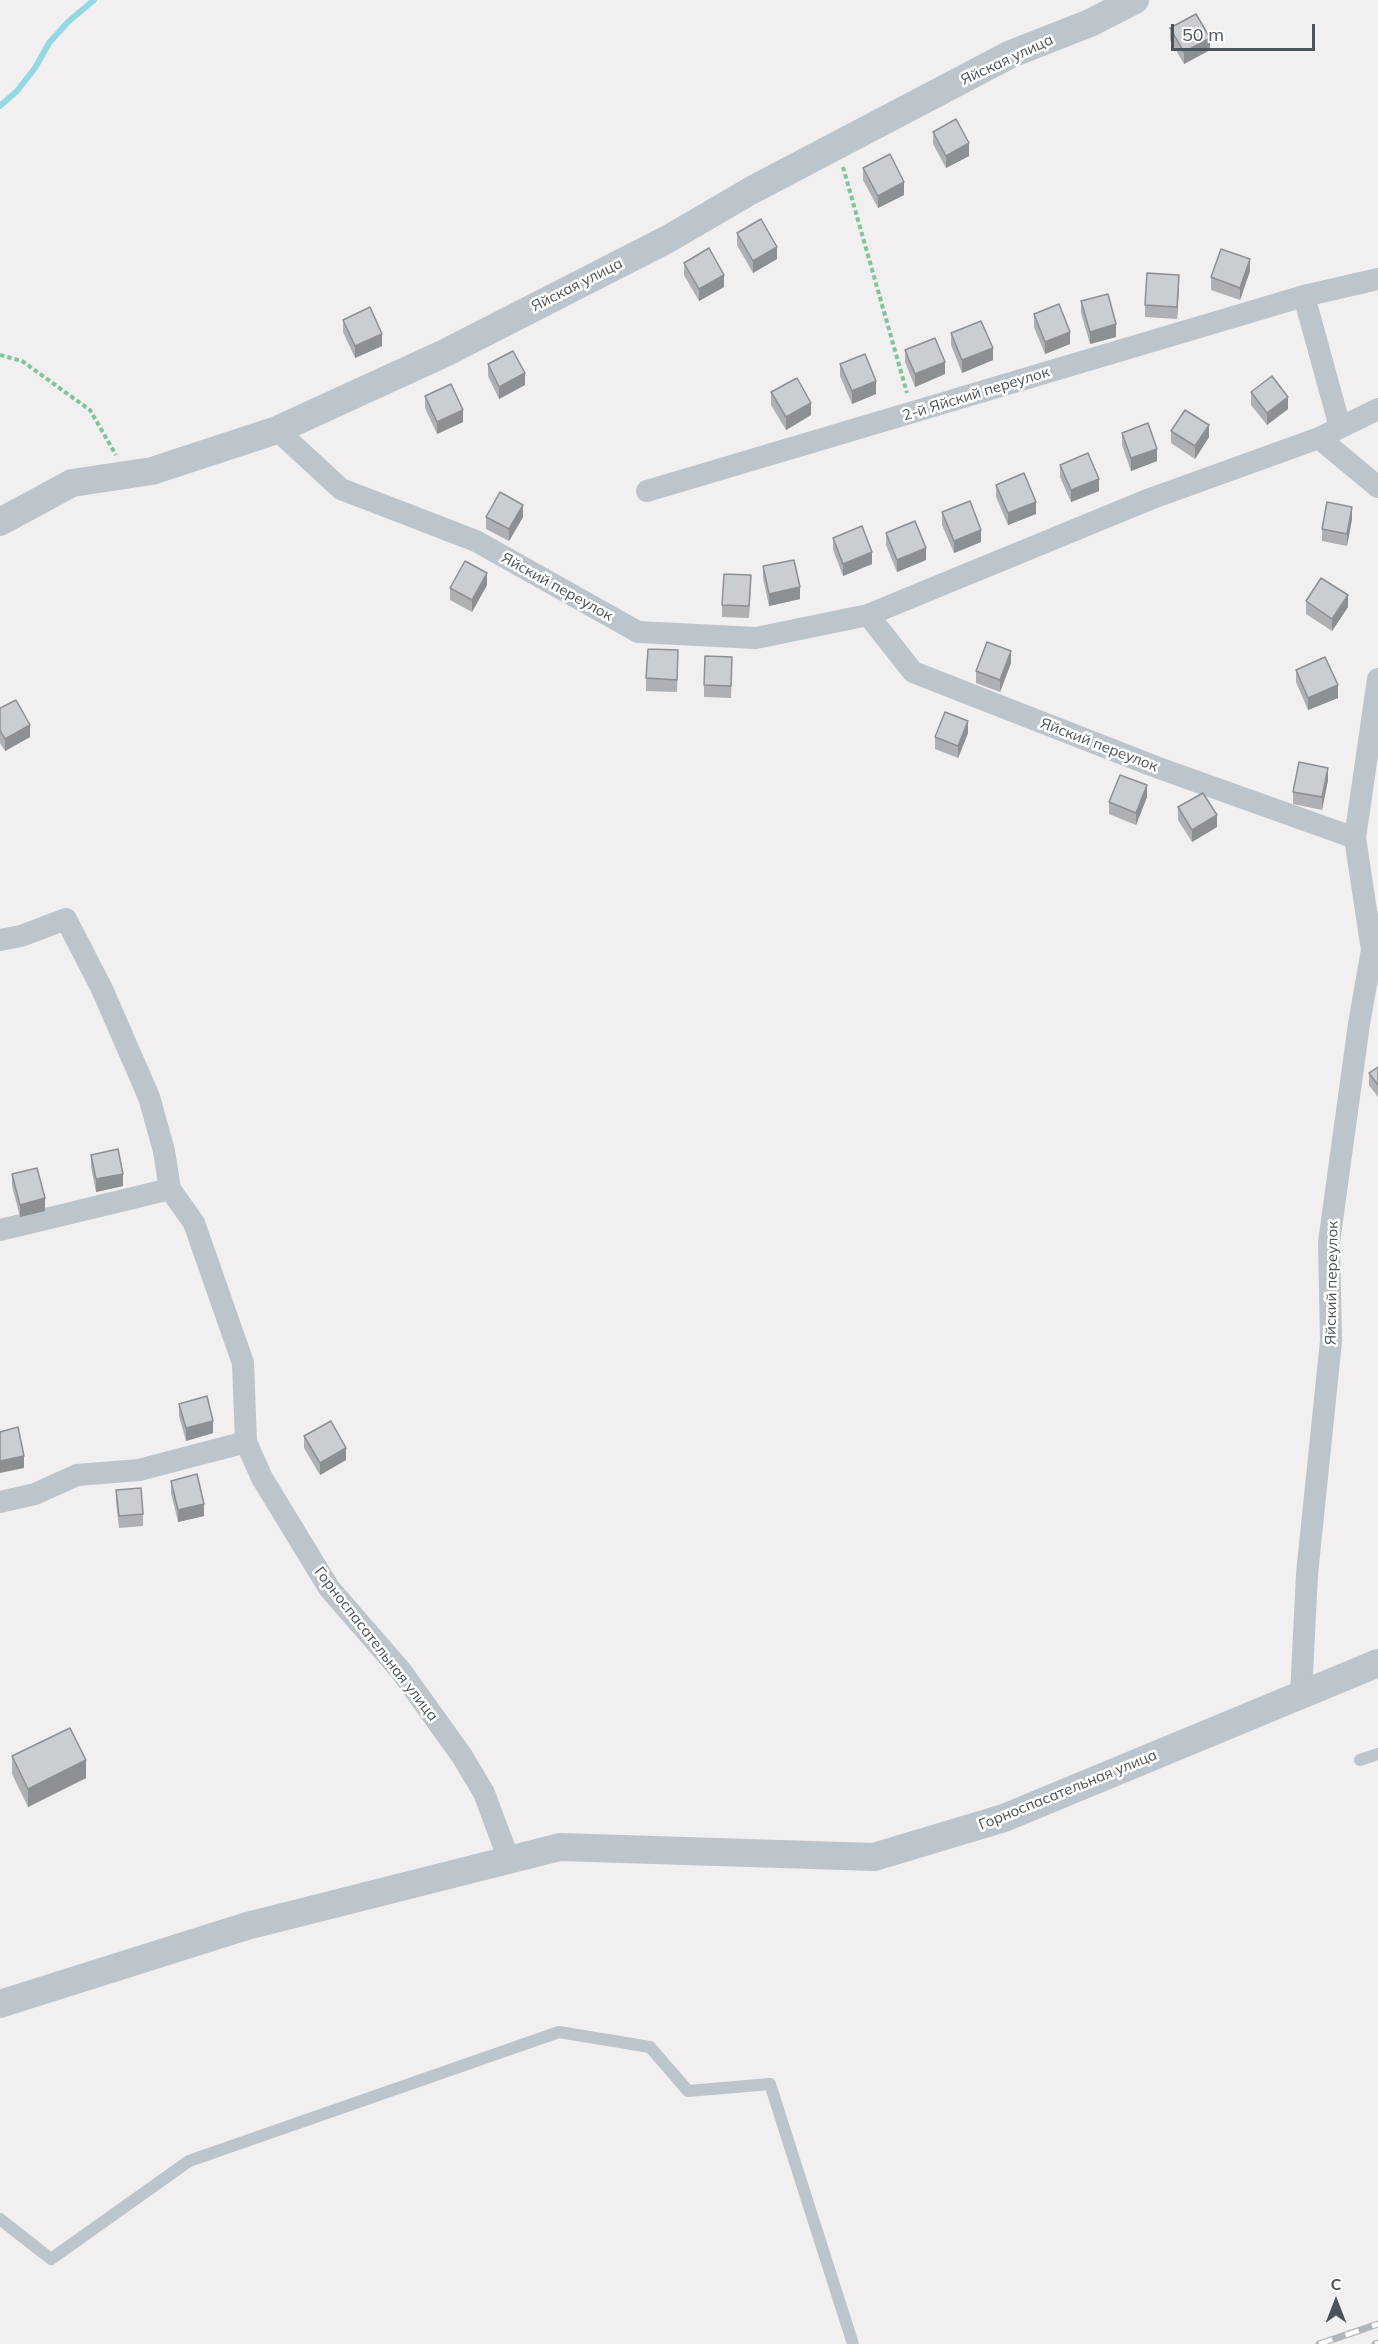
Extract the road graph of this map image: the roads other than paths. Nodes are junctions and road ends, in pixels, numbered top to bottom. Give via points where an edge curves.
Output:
1 (1135, 0) edge
2 (1378, 279) edge
3 (1304, 296) junction
4 (1378, 409) edge
5 (1340, 427) junction
6 (277, 430) junction
7 (1319, 438) junction
8 (1378, 487) edge
9 (647, 492) dead end
10 (0, 522) edge
11 (868, 615) junction
12 (1378, 679) edge
13 (1356, 838) junction
14 (0, 940) edge
15 (170, 1189) junction
16 (0, 1230) edge
17 (246, 1442) junction
18 (0, 1502) edge
19 (1378, 1663) edge
20 (1301, 1695) junction
21 (1378, 1754) edge
22 (1360, 1760) dead end
23 (509, 1860) junction
24 (0, 2004) edge
25 (0, 2219) edge
26 (853, 2344) edge

1 - 6 street, Яйская улица via 1090,23 1011,54 668,239 456,347
2 - 3 street, 2-й Яйский переулок
3 - 5 street
3 - 9 street, 2-й Яйский переулок
4 - 5 street, Яйский переулок
5 - 7 street, Яйский переулок
6 - 10 street, Яйская улица via 153,471 72,483
6 - 11 street, Яйский переулок via 340,489 476,541 638,632 756,638
7 - 8 street
7 - 11 street, Яйский переулок via 1150,499
11 - 13 street, Яйский переулок via 913,672 1156,767
12 - 13 street, Яйский переулок
13 - 20 street, Яйский переулок via 1372,950 1329,1242 1331,1341 1307,1574
14 - 15 street, Горноспасательная улица via 66,918 149,1097
15 - 16 street
15 - 17 street, Горноспасательная улица via 194,1222 243,1363
17 - 18 street via 139,1470 77,1475 35,1494
17 - 23 street, Горноспасательная улица via 262,1478 329,1588 401,1671 462,1756 484,1792
19 - 20 street, Горноспасательная улица
20 - 23 street, Горноспасательная улица via 1004,1818 874,1857 560,1847
21 - 22 lane
23 - 24 street via 247,1926
25 - 26 lane via 51,2259 189,2161 559,2032 650,2047 688,2091 770,2084

